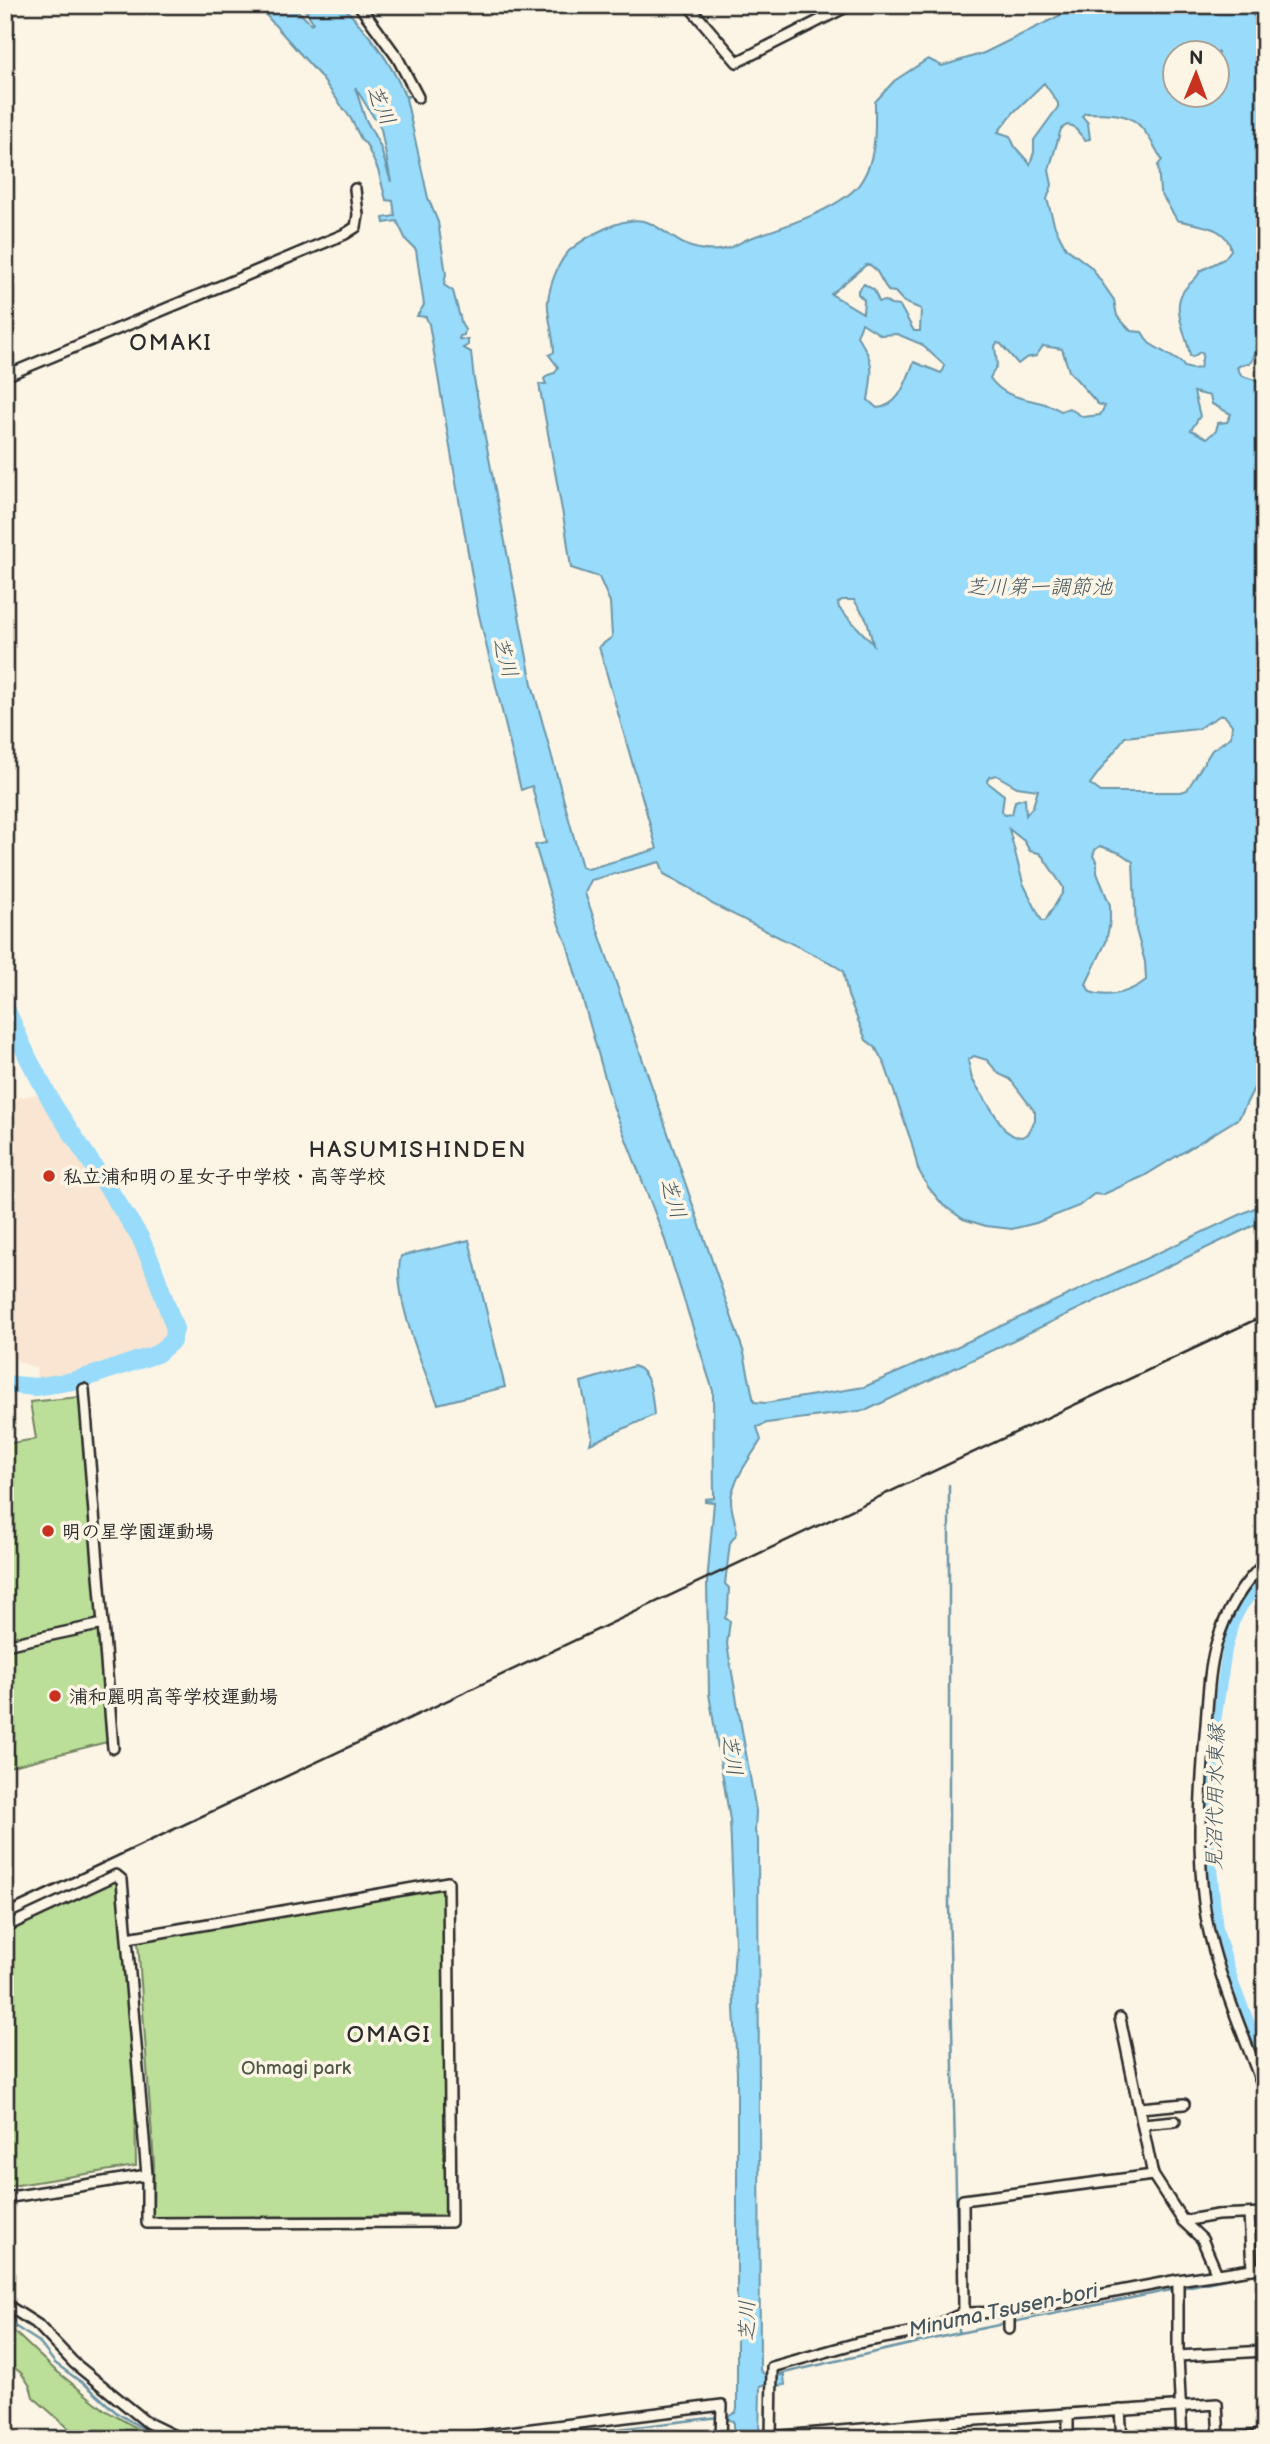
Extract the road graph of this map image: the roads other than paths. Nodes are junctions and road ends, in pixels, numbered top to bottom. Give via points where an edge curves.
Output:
1 (359, 5) edge
2 (688, 5) edge
3 (850, 5) edge
4 (418, 97) dead end
5 (355, 189) dead end
6 (5, 376) edge
7 (83, 1389) dead end
8 (1265, 1563) edge
9 (103, 1624) junction
10 (5, 1645) edge
11 (113, 1748) dead end
12 (5, 1927) edge
13 (128, 1938) junction
14 (1119, 2018) dead end
15 (1265, 2093) edge
16 (1184, 2104) dead end
17 (1140, 2108) junction
18 (1175, 2121) dead end
19 (1143, 2124) junction
20 (148, 2175) junction
21 (1153, 2175) junction
22 (5, 2198) edge
23 (1265, 2213) edge
24 (1249, 2214) junction
25 (1183, 2221) junction
26 (1265, 2267) edge
27 (1252, 2269) junction
28 (1216, 2274) junction
29 (1178, 2280) junction
30 (5, 2304) edge
31 (1009, 2312) junction
32 (964, 2313) junction
33 (1009, 2329) dead end
34 (1265, 2351) edge
35 (1178, 2356) junction
36 (1179, 2406) junction
37 (1120, 2410) junction
38 (1068, 2414) junction
39 (1265, 2437) edge
40 (771, 2438) edge
41 (181, 2439) edge
42 (453, 2439) edge
43 (721, 2439) edge
44 (1068, 2439) edge
45 (1122, 2439) edge
46 (1182, 2439) edge
47 (1219, 2439) edge
48 (1243, 2439) edge

1 - 4 street via 397,57
2 - 3 street via 737,62
5 - 6 street via 356,227 345,234
7 - 9 street
8 - 15 street via 1237,1596 1216,1647 1200,1819 1206,1917 1219,1968
9 - 10 street
9 - 11 street
12 - 13 street via 116,1875 122,1880
13 - 20 street
13 - 20 street via 448,1882 451,2222 147,2223
14 - 17 street
16 - 17 street
17 - 19 street
18 - 19 street
19 - 21 street
20 - 22 street
21 - 25 street
21 - 32 street via 963,2200
23 - 24 street
24 - 25 street
24 - 27 street
25 - 28 street via 1202,2239
26 - 27 street
27 - 28 street
28 - 29 street
29 - 31 street
29 - 35 street
30 - 41 street via 38,2325 74,2364 148,2423
31 - 32 street
31 - 33 street
32 - 40 street via 926,2330 772,2367
34 - 35 street
35 - 36 street
36 - 37 street
36 - 46 street
36 - 47 street via 1217,2404
37 - 38 street
37 - 45 street
38 - 40 street
38 - 44 street
39 - 48 main road
42 - 43 street via 722,2405

